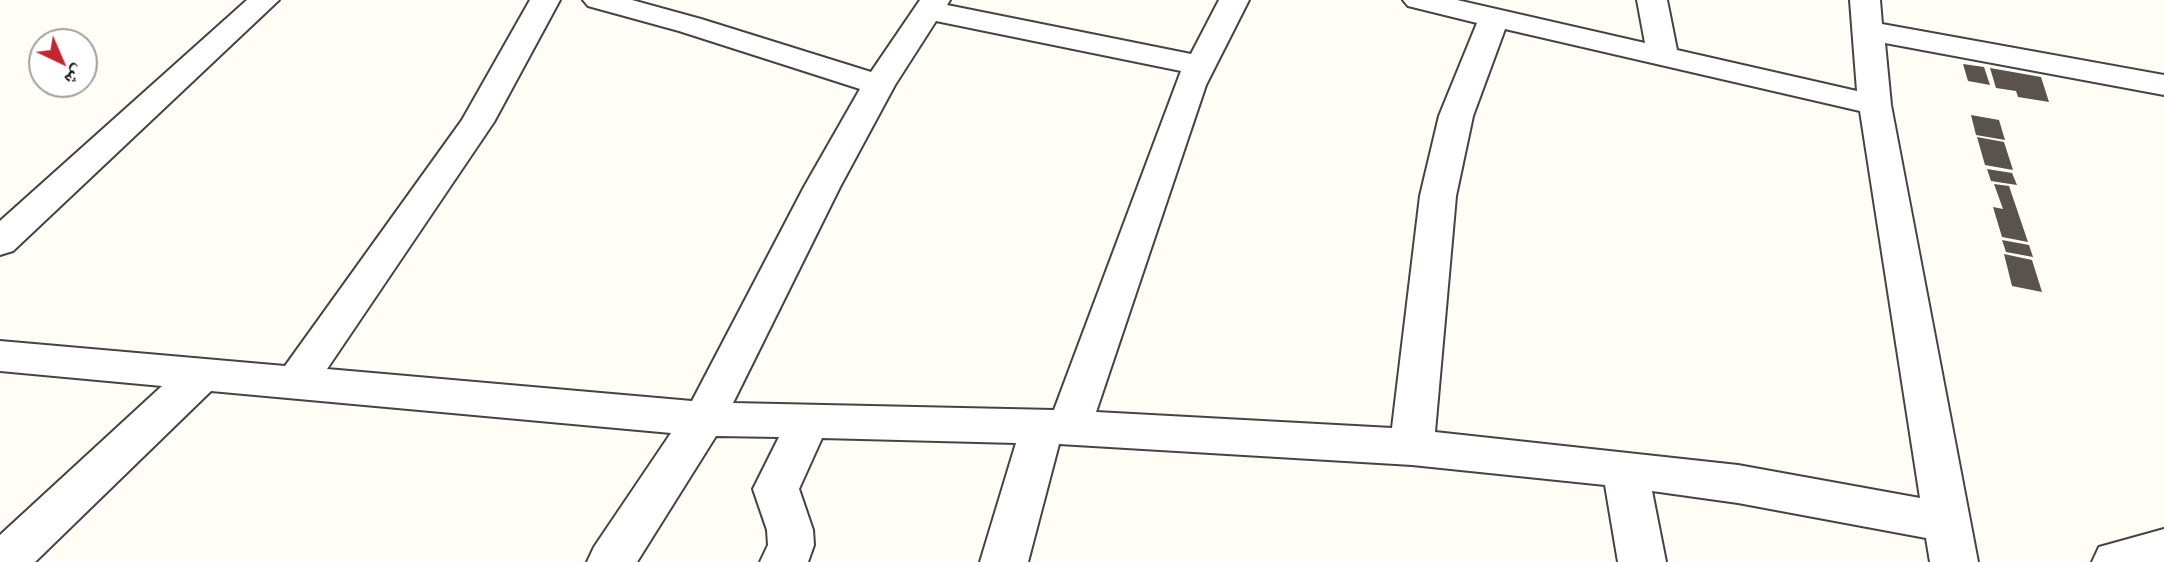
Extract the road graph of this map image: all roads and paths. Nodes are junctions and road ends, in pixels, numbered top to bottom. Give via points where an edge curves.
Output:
1 (264, 0) edge
2 (545, 0) edge
3 (598, 0) edge
4 (1234, 0) edge
5 (1419, 0) edge
6 (1652, 0) edge
7 (931, 5) edge
8 (1866, 15) edge
9 (1494, 18) junction
10 (1663, 57) junction
11 (1199, 65) junction
12 (879, 85) junction
13 (2164, 85) edge
14 (1875, 105) junction
15 (0, 242) edge
16 (0, 356) edge
17 (202, 374) junction
18 (297, 381) junction
19 (704, 419) junction
20 (808, 422) junction
21 (1055, 427) junction
22 (1412, 447) junction
23 (1625, 469) junction
24 (1950, 542) edge
25 (2164, 549) edge
26 (3, 562) edge
27 (611, 562) edge
28 (784, 562) edge
29 (1004, 562) edge
30 (1642, 562) edge
31 (2116, 562) edge

1 - 15 street
2 - 18 street via 477,122
3 - 12 street
4 - 11 street
5 - 9 street
6 - 10 street
7 - 11 street
7 - 12 street
8 - 13 street
8 - 14 street
9 - 10 street
9 - 22 street via 1456,116 1438,196
10 - 14 street
11 - 21 street
12 - 19 street
14 - 24 street
16 - 17 street
17 - 18 street
17 - 26 street
18 - 19 street
19 - 20 street
19 - 27 street
20 - 21 street
20 - 28 street via 776,489 790,530 791,545
21 - 22 street
21 - 29 street
22 - 23 street
23 - 24 street via 1738,484
23 - 30 street
25 - 31 street

